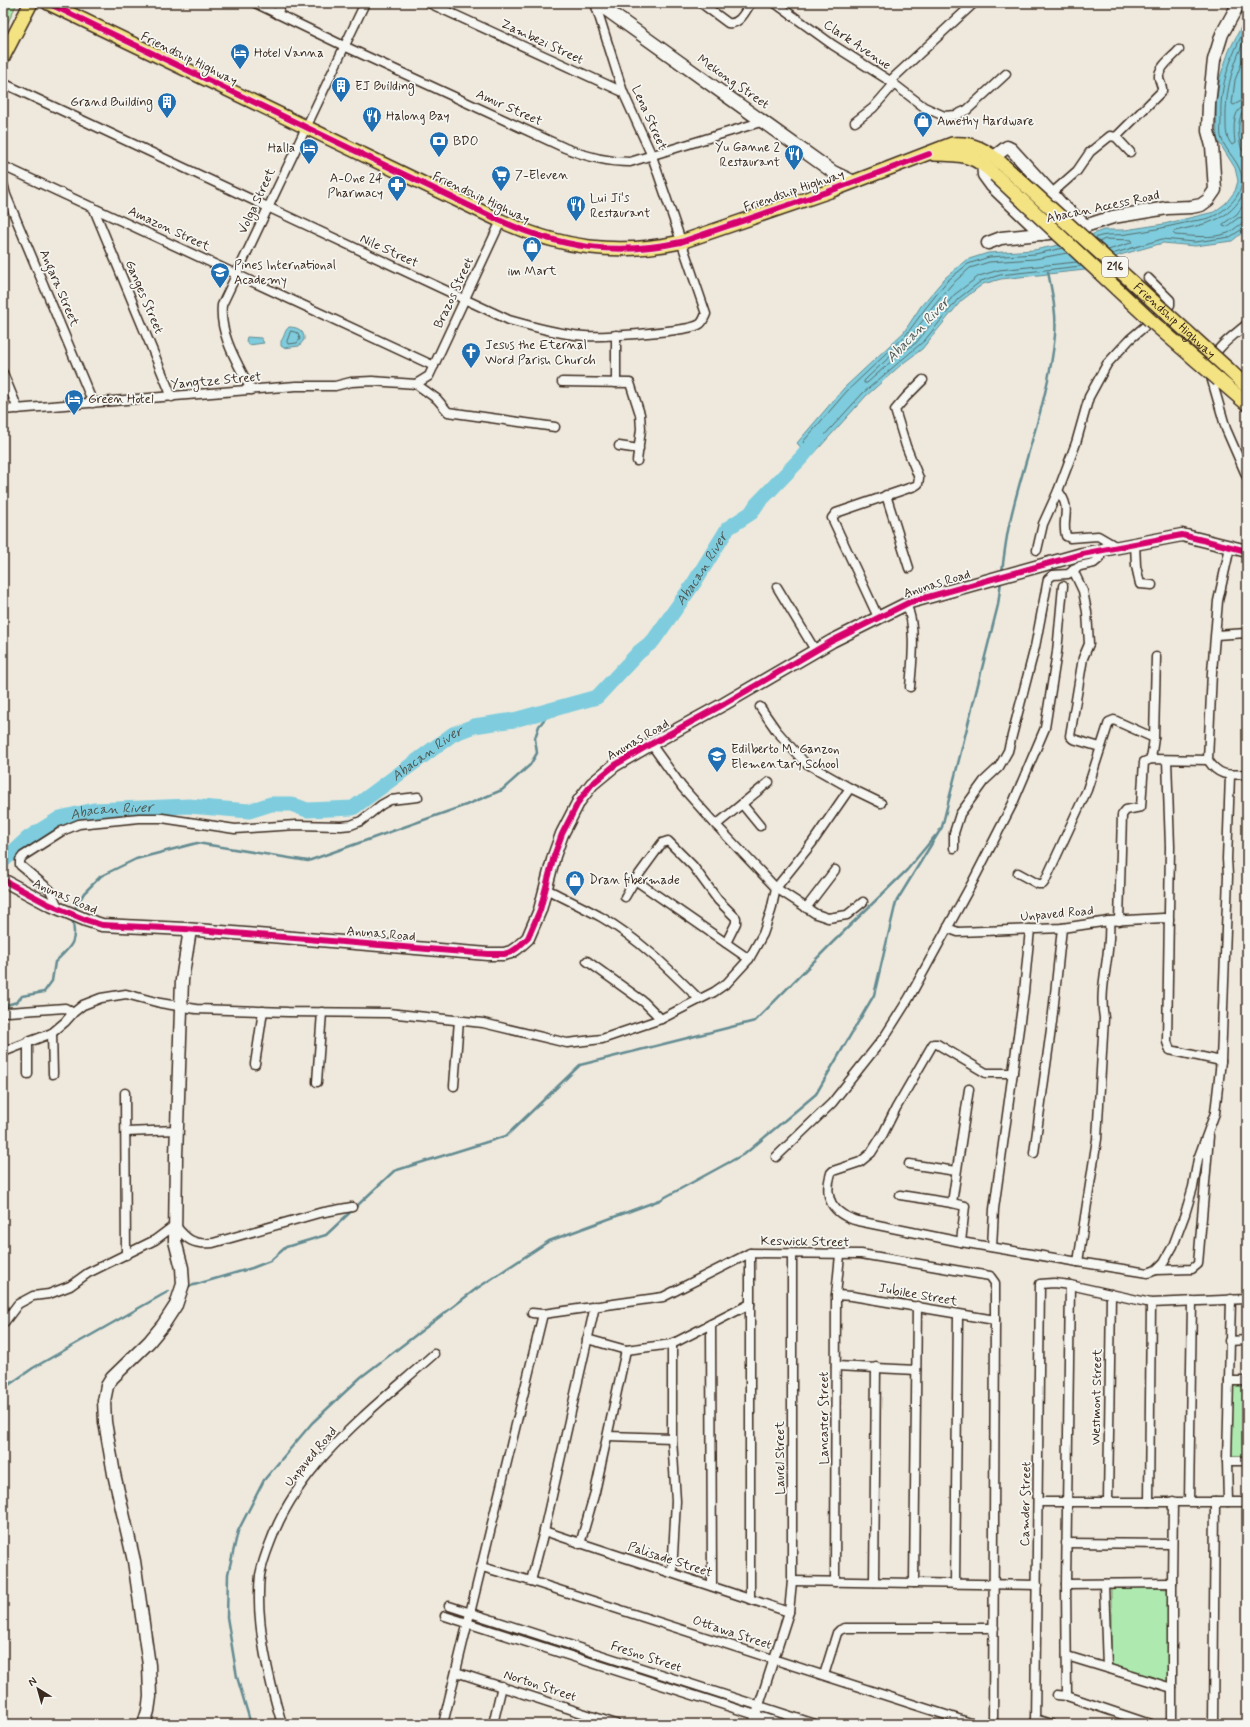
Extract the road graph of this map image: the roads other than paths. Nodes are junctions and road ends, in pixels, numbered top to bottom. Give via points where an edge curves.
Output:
1 (31, 3) edge
2 (48, 3) edge
3 (255, 3) edge
4 (282, 3) edge
5 (365, 3) edge
6 (429, 3) edge
7 (596, 3) edge
8 (701, 3) edge
9 (751, 3) edge
10 (775, 3) edge
11 (1239, 3) edge
12 (968, 4) edge
13 (277, 14) junction
14 (344, 46) junction
15 (1179, 50) dead end
16 (3, 57) edge
17 (1006, 74) dead end
18 (3, 83) edge
19 (892, 83) junction
20 (623, 92) junction
21 (764, 121) junction
22 (855, 122) dead end
23 (306, 127) junction
24 (1116, 137) junction
25 (1130, 152) dead end
26 (652, 156) junction
27 (993, 161) junction
28 (4, 168) edge
29 (854, 182) junction
30 (3, 183) edge
31 (1052, 193) junction
32 (93, 207) junction
33 (267, 208) junction
34 (501, 221) junction
35 (1086, 226) junction
36 (1042, 234) junction
37 (681, 242) junction
38 (988, 243) dead end
39 (236, 274) junction
40 (1148, 278) dead end
41 (465, 299) junction
42 (1247, 324) edge
43 (616, 335) junction
44 (434, 366) junction
45 (3, 373) edge
46 (923, 380) dead end
47 (562, 382) dead end
48 (616, 383) junction
49 (416, 384) junction
50 (1247, 387) edge
51 (251, 390) junction
52 (172, 397) junction
53 (93, 403) junction
54 (1247, 404) edge
55 (18, 409) junction
56 (3, 410) edge
57 (556, 427) dead end
58 (619, 446) dead end
59 (639, 449) junction
60 (637, 461) dead end
61 (1247, 477) edge
62 (1058, 491) junction
63 (886, 494) junction
64 (1135, 544) junction
65 (1117, 547) junction
66 (1230, 547) junction
67 (1037, 550) dead end
68 (1100, 550) junction
69 (1247, 551) edge
70 (909, 568) dead end
71 (1073, 570) junction
72 (1152, 585) dead end
73 (1063, 586) dead end
74 (777, 587) dead end
75 (908, 603) junction
76 (878, 618) junction
77 (1247, 633) edge
78 (1216, 635) junction
79 (815, 650) junction
80 (1156, 657) dead end
81 (910, 687) dead end
82 (760, 706) dead end
83 (1154, 738) junction
84 (651, 744) junction
85 (1100, 747) junction
86 (1151, 759) junction
87 (1167, 760) junction
88 (1208, 760) junction
89 (1247, 774) edge
90 (1230, 775) junction
91 (769, 782) dead end
92 (850, 788) junction
93 (418, 797) dead end
94 (881, 803) dead end
95 (742, 804) junction
96 (716, 826) junction
97 (760, 826) dead end
98 (954, 848) dead end
99 (835, 870) dead end
100 (1018, 872) dead end
101 (635, 880) junction
102 (6, 882) edge
103 (776, 888) junction
104 (546, 889) junction
105 (625, 897) dead end
106 (863, 902) dead end
107 (806, 908) junction
108 (60, 909) junction
109 (1169, 919) junction
110 (1109, 921) junction
111 (1119, 921) junction
112 (947, 928) junction
113 (1062, 928) junction
114 (1030, 929) junction
115 (190, 930) junction
116 (726, 943) junction
117 (748, 959) junction
118 (587, 961) dead end
119 (699, 999) junction
120 (181, 1007) junction
121 (263, 1011) junction
122 (8, 1012) dead end
123 (322, 1012) junction
124 (73, 1013) junction
125 (662, 1019) junction
126 (458, 1020) junction
127 (52, 1033) junction
128 (28, 1041) junction
129 (3, 1052) edge
130 (1220, 1061) junction
131 (255, 1064) dead end
132 (1013, 1073) junction
133 (28, 1074) dead end
134 (53, 1074) dead end
135 (318, 1082) dead end
136 (454, 1086) dead end
137 (969, 1089) dead end
138 (125, 1093) dead end
139 (177, 1130) junction
140 (1210, 1130) junction
141 (126, 1132) junction
142 (1034, 1154) dead end
143 (776, 1157) dead end
144 (909, 1164) dead end
145 (956, 1171) junction
146 (900, 1195) dead end
147 (952, 1203) junction
148 (352, 1207) dead end
149 (175, 1225) junction
150 (960, 1242) junction
151 (992, 1247) junction
152 (750, 1253) junction
153 (792, 1254) junction
154 (126, 1255) junction
155 (840, 1255) junction
156 (1078, 1262) junction
157 (1156, 1270) junction
158 (1070, 1285) junction
159 (1111, 1294) junction
160 (836, 1295) junction
161 (1247, 1299) edge
162 (1231, 1300) junction
163 (1192, 1301) junction
164 (1151, 1303) junction
165 (750, 1304) junction
166 (595, 1306) junction
167 (917, 1306) junction
168 (532, 1313) dead end
169 (543, 1314) junction
170 (958, 1314) junction
171 (995, 1320) junction
172 (3, 1324) edge
173 (711, 1324) junction
174 (587, 1339) junction
175 (1247, 1340) edge
176 (1229, 1341) junction
177 (672, 1344) junction
178 (626, 1350) junction
179 (434, 1354) dead end
180 (836, 1366) junction
181 (876, 1367) junction
182 (916, 1370) junction
183 (1229, 1381) junction
184 (1247, 1381) edge
185 (608, 1436) junction
186 (672, 1438) junction
187 (1227, 1461) junction
188 (1247, 1461) edge
189 (1068, 1501) junction
190 (1108, 1501) junction
191 (1173, 1501) junction
192 (1038, 1502) junction
193 (1149, 1502) junction
194 (1189, 1502) junction
195 (1215, 1502) junction
196 (1228, 1502) junction
197 (1247, 1502) edge
198 (544, 1531) junction
199 (580, 1544) junction
200 (1066, 1544) junction
201 (1172, 1544) junction
202 (482, 1567) junction
203 (672, 1573) junction
204 (531, 1581) junction
205 (792, 1581) junction
206 (835, 1582) junction
207 (874, 1582) junction
208 (914, 1583) junction
209 (1172, 1583) junction
210 (954, 1584) junction
211 (993, 1584) junction
212 (1066, 1584) junction
213 (1104, 1584) junction
214 (1037, 1585) junction
215 (712, 1586) junction
216 (750, 1598) junction
217 (449, 1606) dead end
218 (789, 1612) junction
219 (471, 1613) junction
220 (445, 1616) dead end
221 (468, 1623) junction
222 (994, 1628) junction
223 (1067, 1656) junction
224 (774, 1659) junction
225 (1108, 1667) junction
226 (456, 1672) junction
227 (824, 1676) junction
228 (502, 1686) junction
229 (1172, 1688) junction
230 (1058, 1695) dead end
231 (1067, 1696) junction
232 (758, 1706) junction
233 (756, 1715) junction
234 (1035, 1721) edge
235 (144, 1724) edge
236 (282, 1724) edge
237 (443, 1724) edge
238 (493, 1724) edge
239 (616, 1724) edge
240 (752, 1724) edge
241 (784, 1724) edge
242 (815, 1724) edge
243 (974, 1724) edge
244 (993, 1724) edge
245 (1051, 1724) edge
246 (1150, 1724) edge
247 (1172, 1724) edge
248 (1213, 1724) edge

1 - 16 main road
2 - 23 main road, Friendship Highway / 216
3 - 13 street, Amur Street
4 - 13 street
5 - 14 street, Volga Street
6 - 20 street, Zambezi Street
7 - 20 street, Lena Street
7 - 21 street, Mekong Street
8 - 9 street via 733,24
10 - 19 street, Clark Avenue
11 - 35 street, Abacan Access Road via 1222,34 1214,60 1208,104 1208,131 1215,181 1212,195 1201,205 1114,217
12 - 19 street
13 - 14 street, Amur Street
14 - 23 street, Volga Street
14 - 26 street, Amur Street via 580,154 612,162 630,162
15 - 24 street via 1162,68 1159,75 1162,91
17 - 19 street, Clark Avenue via 967,110 956,115 944,116 924,107
18 - 33 street, Nile Street
19 - 22 street via 873,108
20 - 26 street, Lena Street
21 - 26 street, Amur Street
21 - 29 street, Mekong Street via 833,172
23 - 33 street, Volga Street
23 - 34 main road, Friendship Highway / 216
24 - 25 street
24 - 31 street via 1110,136 1090,152 1077,171
26 - 37 street, Lena Street
27 - 29 main road, Friendship Highway / 216 via 984,149 962,143 952,144
27 - 31 street via 1004,148 1011,149
27 - 36 street via 984,175 992,186
27 - 50 main road, Friendship Highway / 216, bridge
27 - 54 main road, Friendship Highway / 216, bridge via 995,175 1151,321
28 - 32 street, Amazon Street
29 - 37 main road, Friendship Highway / 216
30 - 53 street, Angara Street
31 - 35 street
32 - 39 street, Amazon Street
32 - 52 street, Ganges Street
33 - 39 street, Volga Street
33 - 41 street, Nile Street
34 - 37 main road, Friendship Highway / 216 via 546,238 587,247 621,250
34 - 41 street, Brazos Street
35 - 36 street, Abacan Access Road
36 - 38 street, Abacan Access Road via 1001,238
37 - 43 street, Nile Street via 706,314 704,320 693,328
39 - 44 street, Amazon Street
39 - 51 street, Volga Street via 222,305 221,315 226,337
40 - 62 street via 1170,300 1170,305 1130,339 1107,364 1089,397 1076,443
41 - 43 street, Nile Street via 509,320 544,330 584,336
41 - 44 street, Brazos Street
42 - 61 street via 1218,349 1210,361 1209,370 1226,429
43 - 48 street
44 - 49 street, Brazos Street via 429,376
45 - 55 street
46 - 63 street via 895,410 919,483
47 - 48 street
48 - 59 street via 630,383 640,414
49 - 51 street, Yangtze Street via 351,382 335,386
49 - 57 street via 448,412
51 - 52 street, Yangtze Street
52 - 53 street, Yangtze Street
53 - 55 street, Yangtze Street
55 - 56 street, Yangtze Street
58 - 59 street
59 - 60 street
62 - 65 street via 1066,506 1066,536 1098,536
62 - 67 street via 1043,524
63 - 70 street
63 - 76 street via 836,513 832,518
64 - 65 street, Anunas Road
64 - 66 street, Anunas Road via 1182,535
64 - 72 street via 1140,584
65 - 68 street, Anunas Road
66 - 69 street, Anunas Road
66 - 78 street via 1218,601
68 - 71 street via 1098,561
68 - 75 street, Anunas Road
71 - 85 street via 1087,612 1090,644 1083,658 1070,736
71 - 98 street via 1068,574 1051,576 1047,581 1035,647 1008,751 999,767 984,781 960,814 954,833
73 - 112 street via 1058,652 1045,728 1013,803
74 - 79 street
75 - 76 street, Anunas Road
75 - 81 street via 912,626
76 - 79 street, Anunas Road
77 - 78 street
78 - 88 street
79 - 84 street, Anunas Road
80 - 83 street
82 - 92 street via 776,730 804,762
83 - 85 street via 1114,720 1106,726
83 - 86 street
84 - 96 street via 682,787
84 - 104 street, Anunas Road via 599,777 585,792 562,834
85 - 100 street via 1087,790 1045,881 1038,884
86 - 87 street
86 - 111 street via 1143,765 1142,806 1126,810 1122,815
87 - 88 street
87 - 109 street
88 - 90 street via 1219,772
89 - 90 street
90 - 130 street
91 - 95 street
92 - 94 street
92 - 103 street via 812,843
93 - 108 street via 390,800 361,821 341,826 296,824 235,829 162,818 79,824 62,831 20,860 20,865 50,890
95 - 96 street
95 - 97 street
96 - 103 street
99 - 107 street
101 - 105 street
101 - 116 street
101 - 116 street via 662,843 668,841 693,866 718,900 736,918 736,924
102 - 108 street, Anunas Road
103 - 107 street
103 - 117 street via 763,934
104 - 115 street, Anunas Road via 528,938 517,948 504,954
104 - 119 street via 601,917 620,930 661,961
106 - 107 street via 846,915 837,918 828,918
108 - 115 street, Anunas Road via 102,925
109 - 111 street, Unpaved Road
109 - 130 street via 1167,1042 1170,1050
110 - 111 street, Unpaved Road
110 - 113 street, Unpaved Road
110 - 156 street via 1102,998 1104,1018 1096,1139
112 - 114 street, Unpaved Road via 958,932
112 - 143 street via 885,1036 832,1103
113 - 114 street, Unpaved Road
113 - 142 street
114 - 132 street
115 - 120 street via 183,968
116 - 117 street
117 - 119 street via 727,983
118 - 125 street via 644,1002
119 - 125 street
120 - 121 street
120 - 124 street via 119,994 91,1002
120 - 139 street
121 - 123 street
121 - 131 street
122 - 124 street via 65,1008
123 - 126 street via 388,1013
123 - 135 street
124 - 127 street
125 - 126 street via 602,1039 567,1042 484,1023
126 - 136 street
127 - 128 street
127 - 134 street
128 - 129 street
128 - 133 street
130 - 140 street via 1217,1100
132 - 150 street via 986,1073 933,1044 871,1153 860,1162 833,1171 830,1176 832,1205 843,1216
132 - 151 street via 994,1209
137 - 145 street
138 - 141 street
139 - 141 street
139 - 149 street
140 - 157 street via 1198,1159 1193,1187 1179,1232 1164,1262
140 - 157 street via 1198,1264 1192,1269
141 - 154 street
144 - 145 street
145 - 147 street
146 - 147 street
147 - 150 street via 966,1206
148 - 149 street via 319,1212 204,1244 187,1239
149 - 154 street via 155,1240
149 - 235 street via 183,1276 180,1295 156,1335 112,1378 107,1386 104,1401 114,1474 134,1561 149,1664 150,1697
150 - 151 street
151 - 156 street
152 - 153 street, Keswick Street
152 - 165 street
152 - 166 street, Keswick Street via 663,1297
153 - 155 street, Keswick Street
153 - 205 street, Laurel Street
154 - 172 street via 88,1273 70,1286 49,1294 33,1296 18,1304
155 - 160 street, Lancaster Street
155 - 171 street, Keswick Street via 861,1254 990,1276 995,1283
156 - 157 street via 1148,1273
158 - 159 street
158 - 189 street
158 - 192 street, Camder Street via 1040,1284
159 - 164 street
159 - 190 street, Westmont Street
160 - 167 street, Jubilee Street
160 - 180 street, Lancaster Street
161 - 162 street
162 - 163 street
162 - 176 street
163 - 164 street
163 - 194 street
164 - 193 street
165 - 173 street
165 - 216 street
166 - 169 street, Keswick Street
166 - 174 street
167 - 170 street, Jubilee Street
167 - 182 street
168 - 169 street, Keswick Street
169 - 202 street
170 - 171 street, Jubilee Street
170 - 210 street
171 - 211 street
173 - 177 street
173 - 215 street
174 - 178 street
174 - 198 street
175 - 176 street
176 - 183 street
177 - 178 street
177 - 186 street
178 - 185 street
179 - 236 street, Unpaved Road via 332,1447 286,1505 276,1526 261,1574 259,1598 271,1683
180 - 181 street
180 - 206 street, Lancaster Street
181 - 182 street
181 - 207 street
182 - 208 street
183 - 184 street
183 - 187 street
185 - 186 street
185 - 199 street
186 - 203 street via 676,1501
187 - 188 street
187 - 196 street
189 - 190 street
189 - 192 street
189 - 200 street
190 - 193 street
191 - 193 street
191 - 194 street
191 - 201 street
192 - 214 street, Camder Street
194 - 195 street
195 - 196 street
195 - 248 street
196 - 197 street
198 - 199 street, Palisade Street
198 - 204 street
199 - 203 street, Palisade Street
200 - 201 street
200 - 212 street
201 - 209 street
202 - 204 street, Ottawa Street
202 - 219 street
203 - 215 street, Palisade Street
204 - 224 street, Ottawa Street
205 - 206 street
205 - 218 street, Laurel Street
206 - 207 street
207 - 208 street
208 - 210 street
209 - 213 street
209 - 229 street
210 - 211 street
211 - 214 street
211 - 222 street
212 - 213 street
212 - 223 street
213 - 225 street
214 - 234 street, Camder Street
215 - 216 street, Palisade Street
216 - 218 street, Palisade Street
217 - 219 street, Fresno Street
218 - 224 street, Laurel Street
219 - 221 street
219 - 232 street, Fresno Street
220 - 221 street, Fresno Street
221 - 226 street
221 - 233 street, Fresno Street
222 - 227 street via 845,1628 837,1633
222 - 244 street
223 - 225 street
223 - 231 street
224 - 227 street, Ottawa Street
224 - 232 street, Laurel Street
225 - 229 street
226 - 228 street, Norton Street
226 - 237 street
227 - 243 street, Ottawa Street
228 - 238 street
228 - 239 street, Norton Street
229 - 247 street
230 - 231 street
231 - 246 street
232 - 233 street, Laurel Street
232 - 242 street, Fresno Street
233 - 240 street, Laurel Street
233 - 241 street, Fresno Street
234 - 245 street

